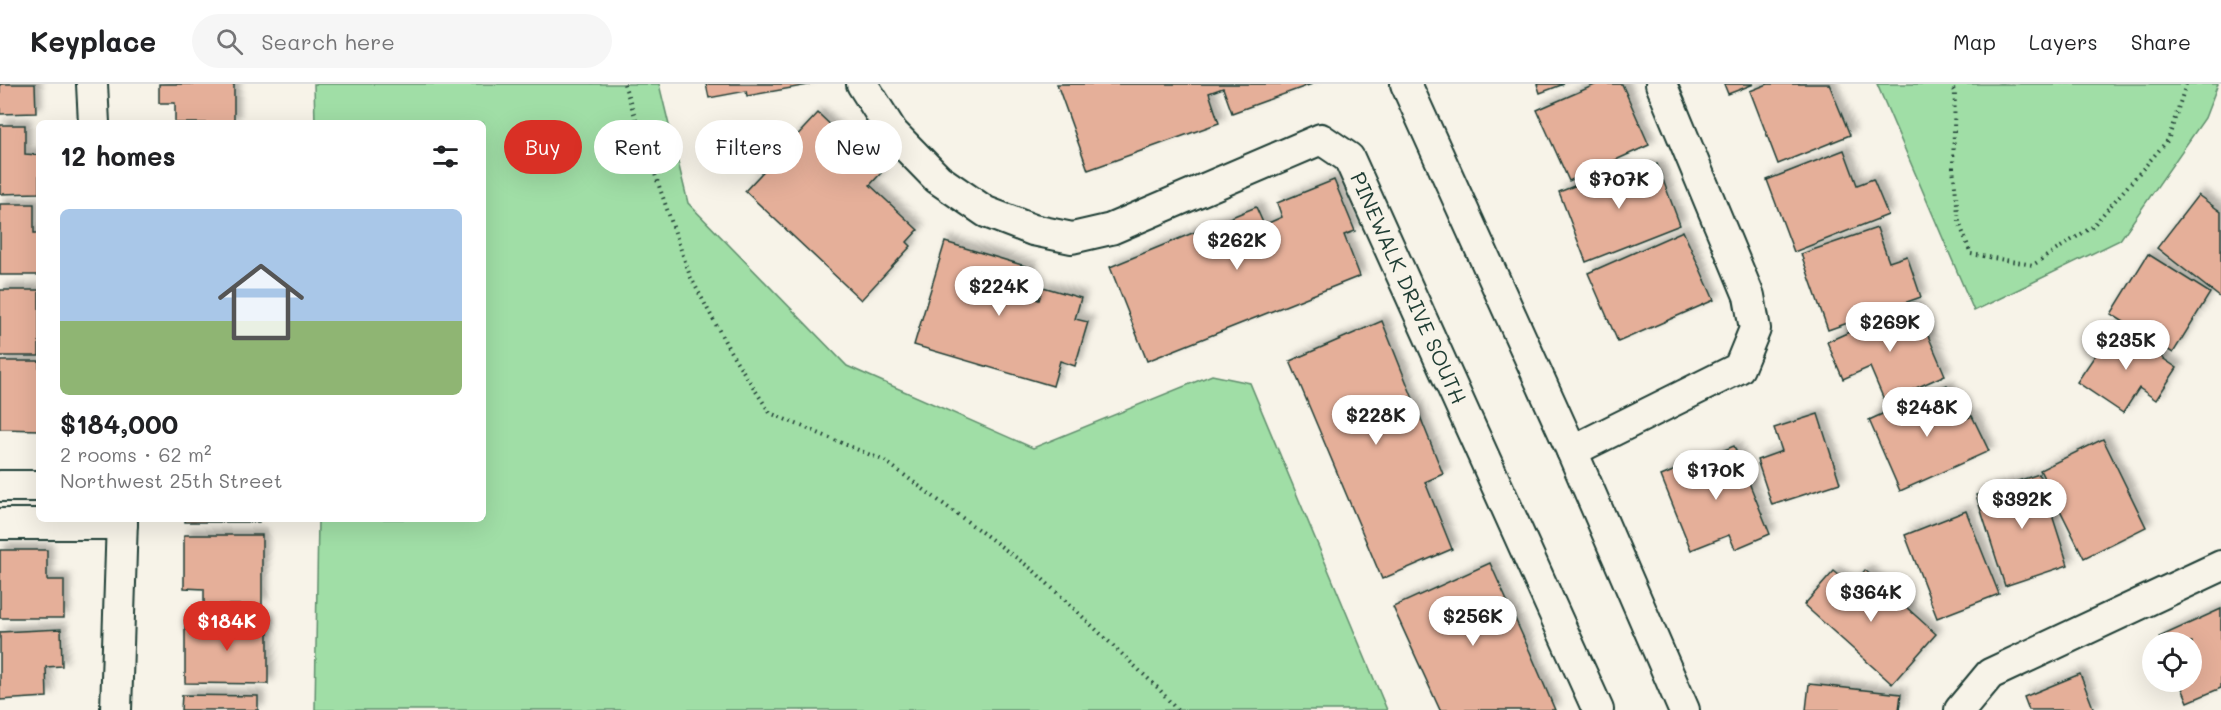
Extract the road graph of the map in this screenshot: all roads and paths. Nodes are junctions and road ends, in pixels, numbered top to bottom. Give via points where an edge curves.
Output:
1 (92, 84) edge
2 (624, 84) edge
3 (862, 84) edge
4 (1406, 84) edge
5 (1661, 84) edge
6 (1950, 84) edge
7 (2187, 84) edge
8 (94, 120) edge
9 (1572, 452) junction
10 (0, 486) edge
11 (36, 486) edge
12 (81, 522) edge
13 (122, 522) edge
14 (0, 524) edge
15 (2221, 566) edge
16 (116, 710) edge
17 (1177, 710) edge
18 (1598, 710) edge
19 (1684, 710) edge
20 (1960, 710) edge

1 - 8 street
2 - 17 path via 690,276 730,351 770,413 885,461 1033,570
3 - 18 street, PINEWALK DRIVE SOUTH via 893,133 938,179 986,212 1033,230 1072,238 1111,229 1321,139 1349,158
4 - 9 street
5 - 9 street via 1749,296 1755,329 1739,368
6 - 7 path via 1955,92 1953,168 1959,222 1971,254 2034,265 2092,227 2168,140
9 - 19 street
10 - 11 street
12 - 14 street
13 - 16 street
15 - 20 street via 1990,674

